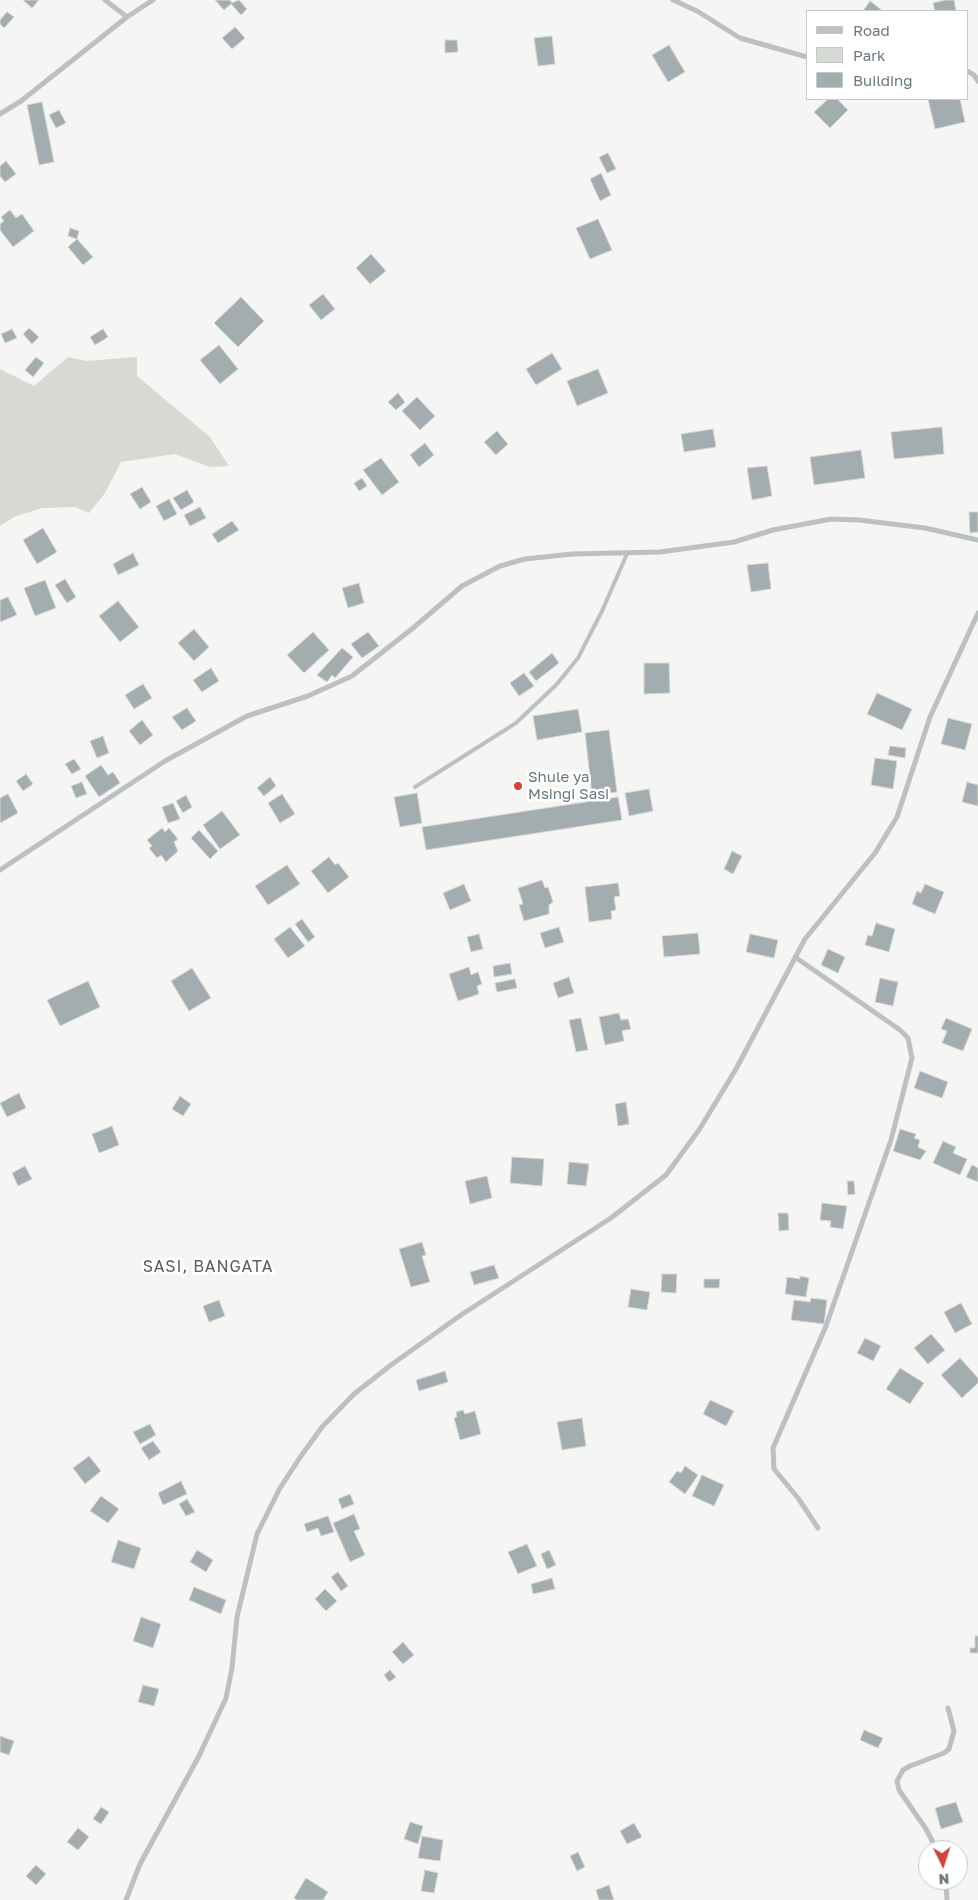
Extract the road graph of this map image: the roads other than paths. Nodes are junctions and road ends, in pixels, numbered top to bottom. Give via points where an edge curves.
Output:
1 (105, 0) edge
2 (153, 0) edge
3 (673, 0) edge
4 (127, 17) junction
5 (806, 56) edge
6 (968, 72) edge
7 (978, 81) edge
8 (0, 114) edge
9 (978, 540) edge
10 (627, 554) junction
11 (978, 613) edge
12 (415, 787) dead end
13 (0, 870) edge
14 (795, 957) junction
15 (818, 1528) dead end
16 (948, 1708) dead end
17 (932, 1840) edge
18 (126, 1900) edge

1 - 4 street
2 - 4 street
3 - 5 street via 750,42
4 - 8 street
6 - 7 street
9 - 10 street via 925,528 831,519 773,530 734,542
10 - 12 lane via 578,658 557,684 516,723
10 - 13 street via 572,554 525,559 500,566 462,586 352,676 316,693 247,716 173,756
11 - 14 street via 930,717 897,817 875,854 805,939
14 - 15 street via 900,1030 908,1038 912,1058 891,1140 826,1326 773,1448 774,1469
14 - 18 street via 704,1123 666,1175 612,1218 461,1314 354,1394 322,1427 301,1456 280,1488 257,1534 236,1618 226,1698 199,1756 140,1864
16 - 17 street via 954,1731 949,1749 903,1770 897,1782

